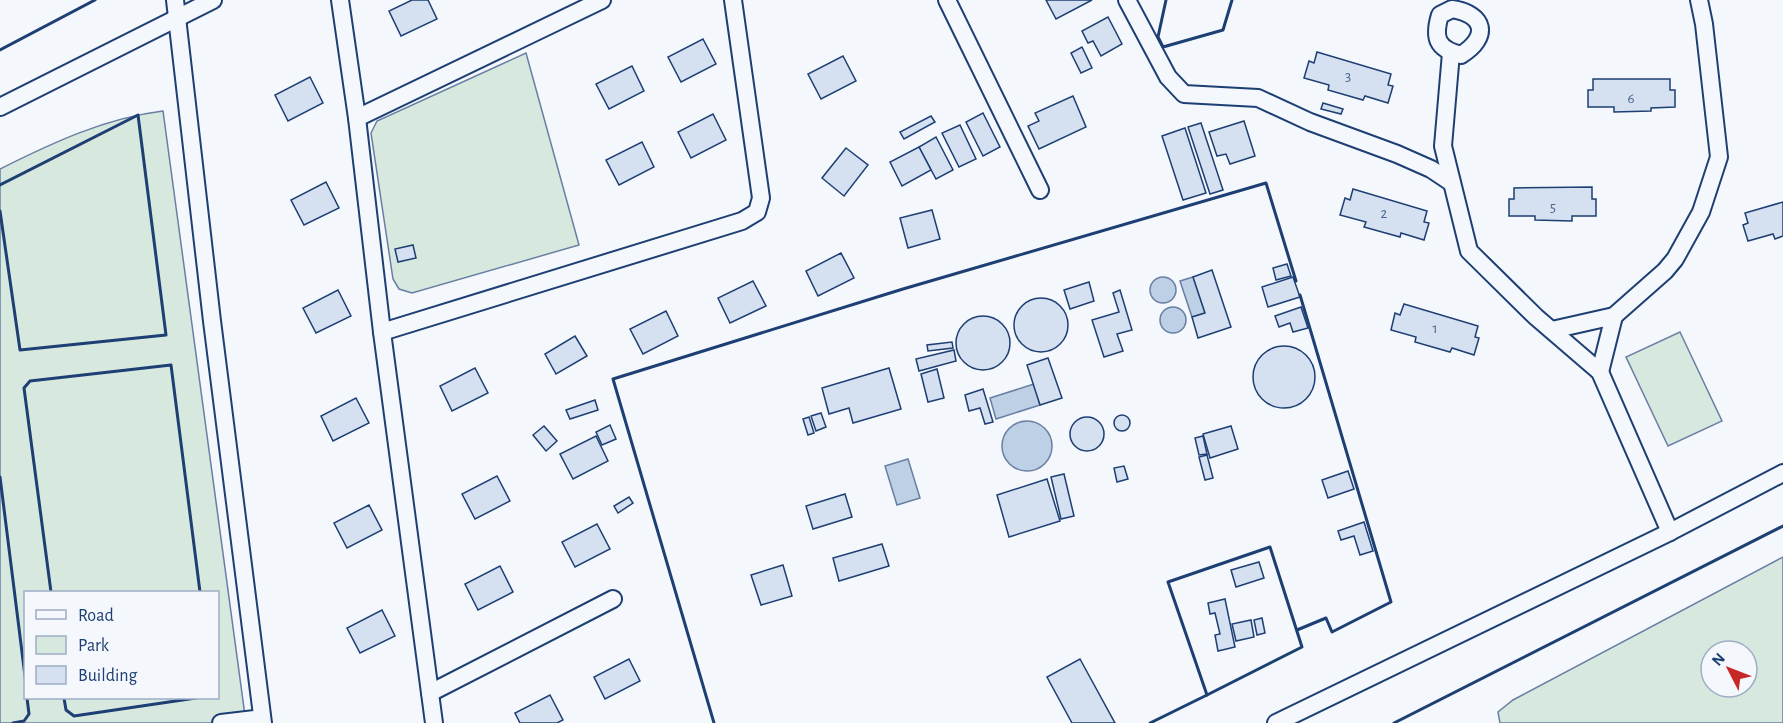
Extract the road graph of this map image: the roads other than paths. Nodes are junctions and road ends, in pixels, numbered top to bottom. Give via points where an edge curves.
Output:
1 (175, 0) edge
2 (213, 0) edge
3 (339, 0) edge
4 (602, 0) edge
5 (733, 0) edge
6 (947, 0) edge
7 (1127, 0) edge
8 (1144, 0) edge
9 (1699, 0) edge
10 (178, 18) junction
11 (1138, 20) junction
12 (1451, 52) dead end
13 (0, 107) edge
14 (357, 118) junction
15 (1452, 183) junction
16 (1040, 190) dead end
17 (1614, 316) junction
18 (1552, 330) junction
19 (382, 332) junction
20 (1599, 372) junction
21 (1783, 473) edge
22 (1670, 532) junction
23 (612, 599) dead end
24 (430, 693) junction
25 (262, 721) edge
26 (221, 723) edge
27 (434, 723) edge
28 (1276, 723) edge

1 - 10 street
2 - 10 street
3 - 14 street
4 - 14 street
5 - 19 street via 761,198 757,212 742,221
6 - 16 street
7 - 11 street
8 - 11 street
9 - 17 street via 1719,156 1701,212 1675,259
10 - 13 street
10 - 25 street
11 - 15 street via 1168,77 1184,94 1258,98 1406,158
12 - 15 street via 1443,146
14 - 19 street
15 - 18 street via 1469,251
17 - 18 street
17 - 20 street
18 - 20 street
19 - 24 street
20 - 22 street
21 - 22 street
22 - 28 street
23 - 24 street
24 - 27 street
25 - 26 street

